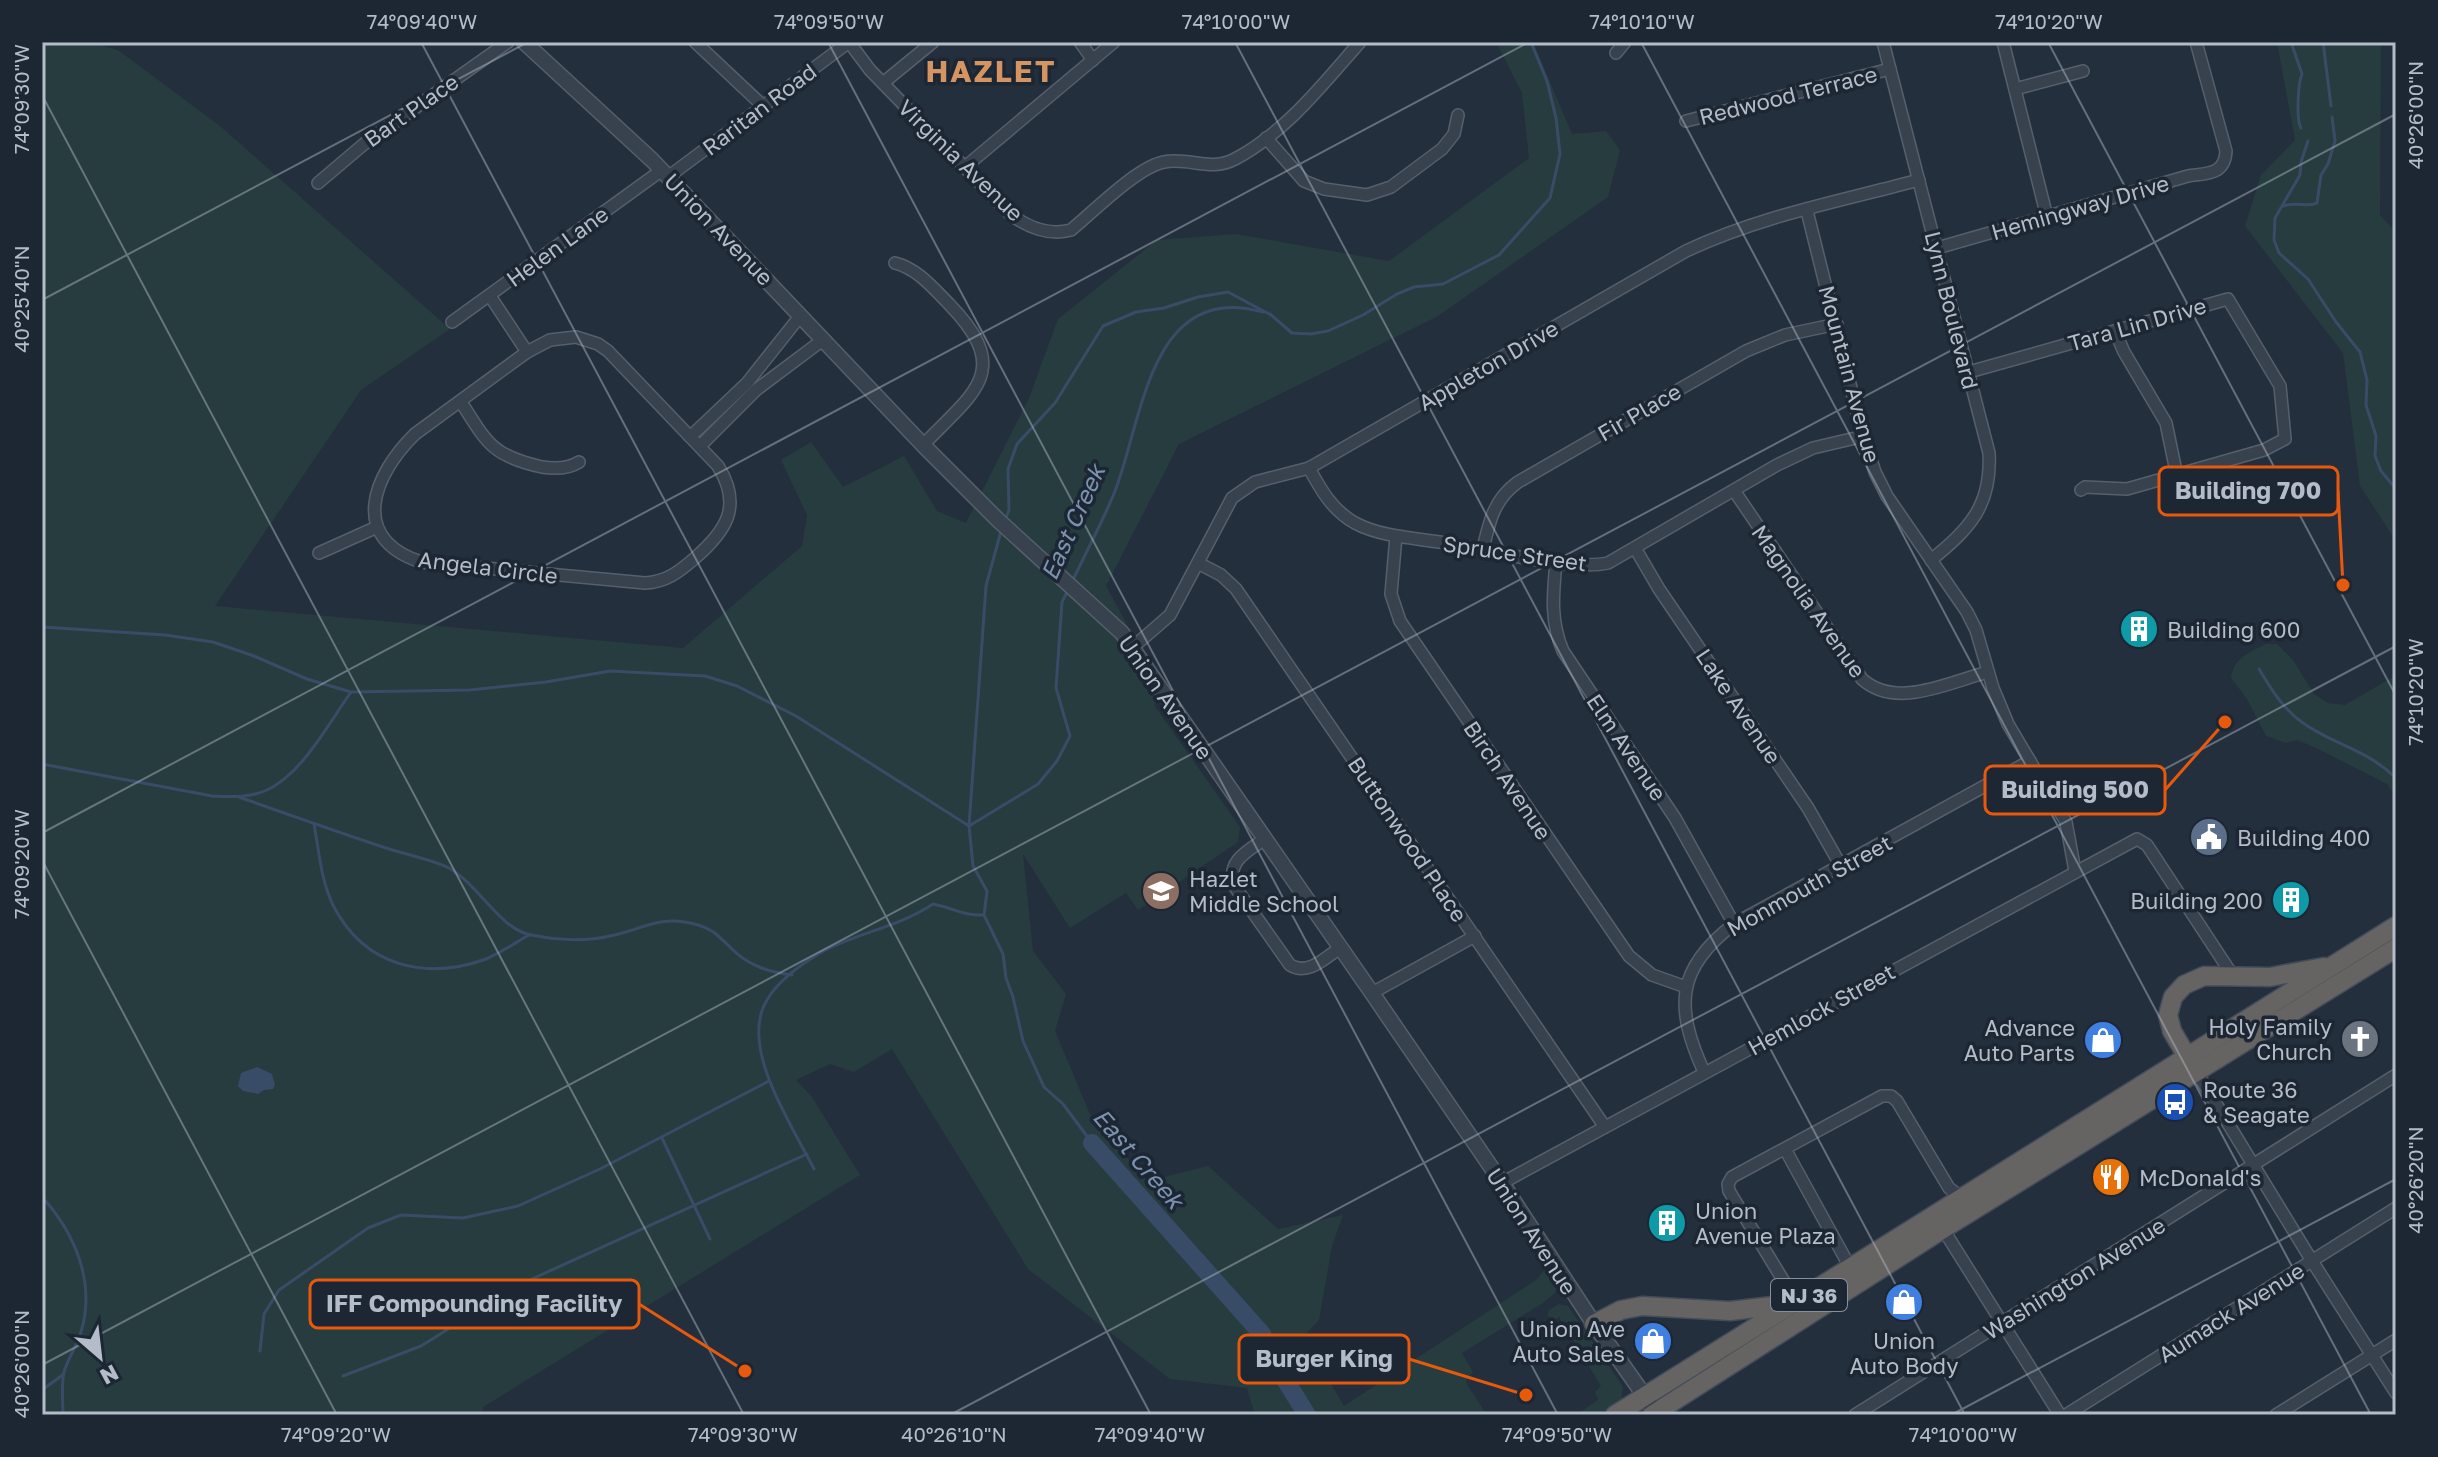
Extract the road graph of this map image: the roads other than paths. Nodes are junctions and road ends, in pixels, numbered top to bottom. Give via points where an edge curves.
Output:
1 (508, 42) edge
2 (524, 42) edge
3 (695, 42) edge
4 (849, 42) edge
5 (933, 42) edge
6 (1080, 42) edge
7 (1114, 42) edge
8 (1360, 42) edge
9 (1625, 42) edge
10 (1883, 42) edge
11 (2003, 42) edge
12 (2196, 42) edge
13 (1616, 53) dead end
14 (1093, 60) junction
15 (1890, 69) junction
16 (2083, 71) dead end
17 (883, 83) junction
18 (2015, 89) junction
19 (763, 106) junction
20 (1458, 115) dead end
21 (1686, 121) dead end
22 (1266, 138) junction
23 (965, 167) junction
24 (665, 173) junction
25 (1919, 180) junction
26 (318, 183) dead end
27 (1807, 211) junction
28 (2047, 217) junction
29 (1937, 248) junction
30 (895, 263) dead end
31 (490, 296) junction
32 (801, 315) junction
33 (452, 322) dead end
34 (1837, 324) junction
35 (2115, 331) junction
36 (824, 339) junction
37 (527, 352) junction
38 (1969, 372) junction
39 (461, 402) junction
40 (1864, 436) junction
41 (695, 441) junction
42 (923, 445) junction
43 (579, 462) dead end
44 (1309, 468) junction
45 (2177, 476) junction
46 (2081, 490) dead end
47 (1735, 492) junction
48 (377, 527) junction
49 (1396, 536) junction
50 (1635, 548) junction
51 (1483, 549) junction
52 (319, 553) dead end
53 (1931, 560) junction
54 (1556, 562) junction
55 (1198, 563) junction
56 (1132, 648) junction
57 (1988, 672) junction
58 (2030, 761) junction
59 (1265, 839) junction
60 (1841, 866) junction
61 (2075, 871) junction
62 (1734, 924) junction
63 (2396, 926) edge
64 (2202, 932) junction
65 (1475, 936) junction
66 (1340, 948) junction
67 (2396, 948) edge
68 (2342, 961) junction
69 (2204, 976) junction
70 (2233, 976) junction
71 (1686, 987) junction
72 (1372, 993) junction
73 (2191, 1064) junction
74 (1704, 1072) junction
75 (2396, 1075) edge
76 (1605, 1127) junction
77 (1785, 1149) junction
78 (2253, 1165) junction
79 (1502, 1183) junction
80 (1973, 1193) junction
81 (2396, 1208) edge
82 (1943, 1229) junction
83 (2312, 1261) junction
84 (1851, 1269) junction
85 (1797, 1303) junction
86 (2002, 1323) junction
87 (1594, 1324) junction
88 (2396, 1340) edge
89 (2372, 1355) junction
90 (2396, 1393) edge
91 (1644, 1397) junction
92 (1655, 1414) edge
93 (1615, 1415) edge
94 (1855, 1415) edge
95 (2063, 1415) edge
96 (2276, 1415) edge

1 - 26 street, Bart Place
2 - 24 street, Union Avenue
3 - 19 street
4 - 17 street, Virginia Avenue
4 - 19 street, Raritan Road
5 - 17 street
6 - 14 street
7 - 14 street
8 - 22 street, Virginia Avenue via 1307,102
9 - 13 street
10 - 15 street, Lynn Boulevard
11 - 18 street
12 - 28 street, Hemingway Drive via 2226,151 2222,167
14 - 23 street
15 - 21 street, Redwood Terrace
15 - 25 street, Lynn Boulevard
16 - 18 street
17 - 23 street, Virginia Avenue
18 - 28 street
19 - 24 street, Raritan Road
20 - 22 street via 1454,134 1442,149 1391,187 1367,195 1304,181
22 - 23 street, Virginia Avenue via 1221,164 1156,164 1062,233 1033,228 1015,218
24 - 31 street, Helen Lane
24 - 32 street, Union Avenue
25 - 27 street, Appleton Drive
25 - 29 street, Lynn Boulevard
27 - 34 street, Mountain Avenue
27 - 44 street, Appleton Drive via 1750,225 1686,251
28 - 29 street, Hemingway Drive
29 - 38 street, Lynn Boulevard
30 - 42 street via 929,283 968,324 983,356 971,397
31 - 33 street, Helen Lane
31 - 37 street
32 - 36 street, Union Avenue
32 - 41 street
34 - 40 street, Mountain Avenue
34 - 51 street, Fir Place via 1785,335 1746,351 1518,482 1493,509
35 - 38 street, Tara Lin Drive
35 - 45 street via 2166,423
35 - 45 street, Tara Lin Drive via 2228,299 2280,386 2285,439
36 - 41 street
36 - 42 street, Union Avenue
37 - 39 street, Angela Circle
37 - 41 street, Angela Circle via 559,338 598,344
38 - 53 street, Lynn Boulevard via 1989,453 1986,491 1963,533
39 - 43 street via 491,445 512,460 551,469
39 - 48 street, Angela Circle via 402,446 381,477 374,504
40 - 47 street, Spruce Street via 1813,448
40 - 53 street, Mountain Avenue via 1887,496
41 - 48 street, Angela Circle via 718,466 730,510 713,542 681,570 655,582 421,562 396,551
42 - 56 street, Union Avenue
44 - 49 street, Spruce Street via 1343,516
44 - 55 street, Appleton Drive via 1240,490
45 - 46 street, Tara Lin Drive via 2127,489
47 - 50 street, Spruce Street
47 - 57 street, Magnolia Avenue via 1870,686 1901,694
48 - 52 street
49 - 51 street, Spruce Street
49 - 71 street, Birch Avenue via 1391,594 1400,621 1629,956 1652,975
50 - 54 street, Spruce Street via 1596,566
50 - 60 street, Lake Avenue
51 - 54 street, Spruce Street
53 - 57 street, Mountain Avenue via 1976,630
54 - 62 street, Elm Avenue via 1552,608 1563,651 1675,818
55 - 56 street, Appleton Drive via 1170,615
55 - 65 street, Buttonwood Place via 1236,589
56 - 59 street, Union Avenue
57 - 58 street, Mountain Avenue via 2008,724
58 - 60 street, Monmouth Street
58 - 61 street, Mountain Avenue via 2066,822
59 - 66 street, Union Avenue
59 - 66 street via 1233,866 1235,887 1296,969 1307,969
60 - 62 street, Monmouth Street
61 - 64 street, Hemlock Street via 2141,839
61 - 74 street, Hemlock Street
62 - 71 street, Monmouth Street via 1703,952
63 - 68 highway, NJ 36
64 - 69 street via 2211,955
64 - 70 street
65 - 72 street
65 - 76 street, Buttonwood Place
66 - 72 street, Union Avenue
67 - 73 highway, NJ 36
68 - 70 highway via 2282,976
68 - 73 highway, NJ 36
69 - 70 highway
69 - 73 highway via 2184,985 2169,1008 2169,1025
71 - 74 street, Monmouth Street via 1686,1027
72 - 79 street, Union Avenue
73 - 78 street
73 - 80 highway, NJ 36
73 - 82 highway, NJ 36
74 - 76 street, Hemlock Street
75 - 78 street, Washington Avenue
76 - 79 street, Hemlock Street
77 - 80 street via 1882,1096 1891,1096 1949,1188 1957,1194
77 - 84 street
77 - 85 street via 1728,1184
78 - 83 street
78 - 86 street, Washington Avenue
79 - 87 street, Union Avenue
80 - 84 highway, NJ 36
81 - 83 street, Aumack Avenue
82 - 86 street
82 - 92 highway, NJ 36
83 - 89 street
83 - 95 street, Aumack Avenue
84 - 85 highway, NJ 36
85 - 87 highway via 1730,1311 1642,1306
85 - 91 highway, NJ 36
86 - 94 street, Washington Avenue
86 - 95 street
87 - 91 street, Union Avenue
88 - 89 street
89 - 90 street
89 - 96 street
91 - 92 street, Union Avenue
91 - 93 highway, NJ 36

